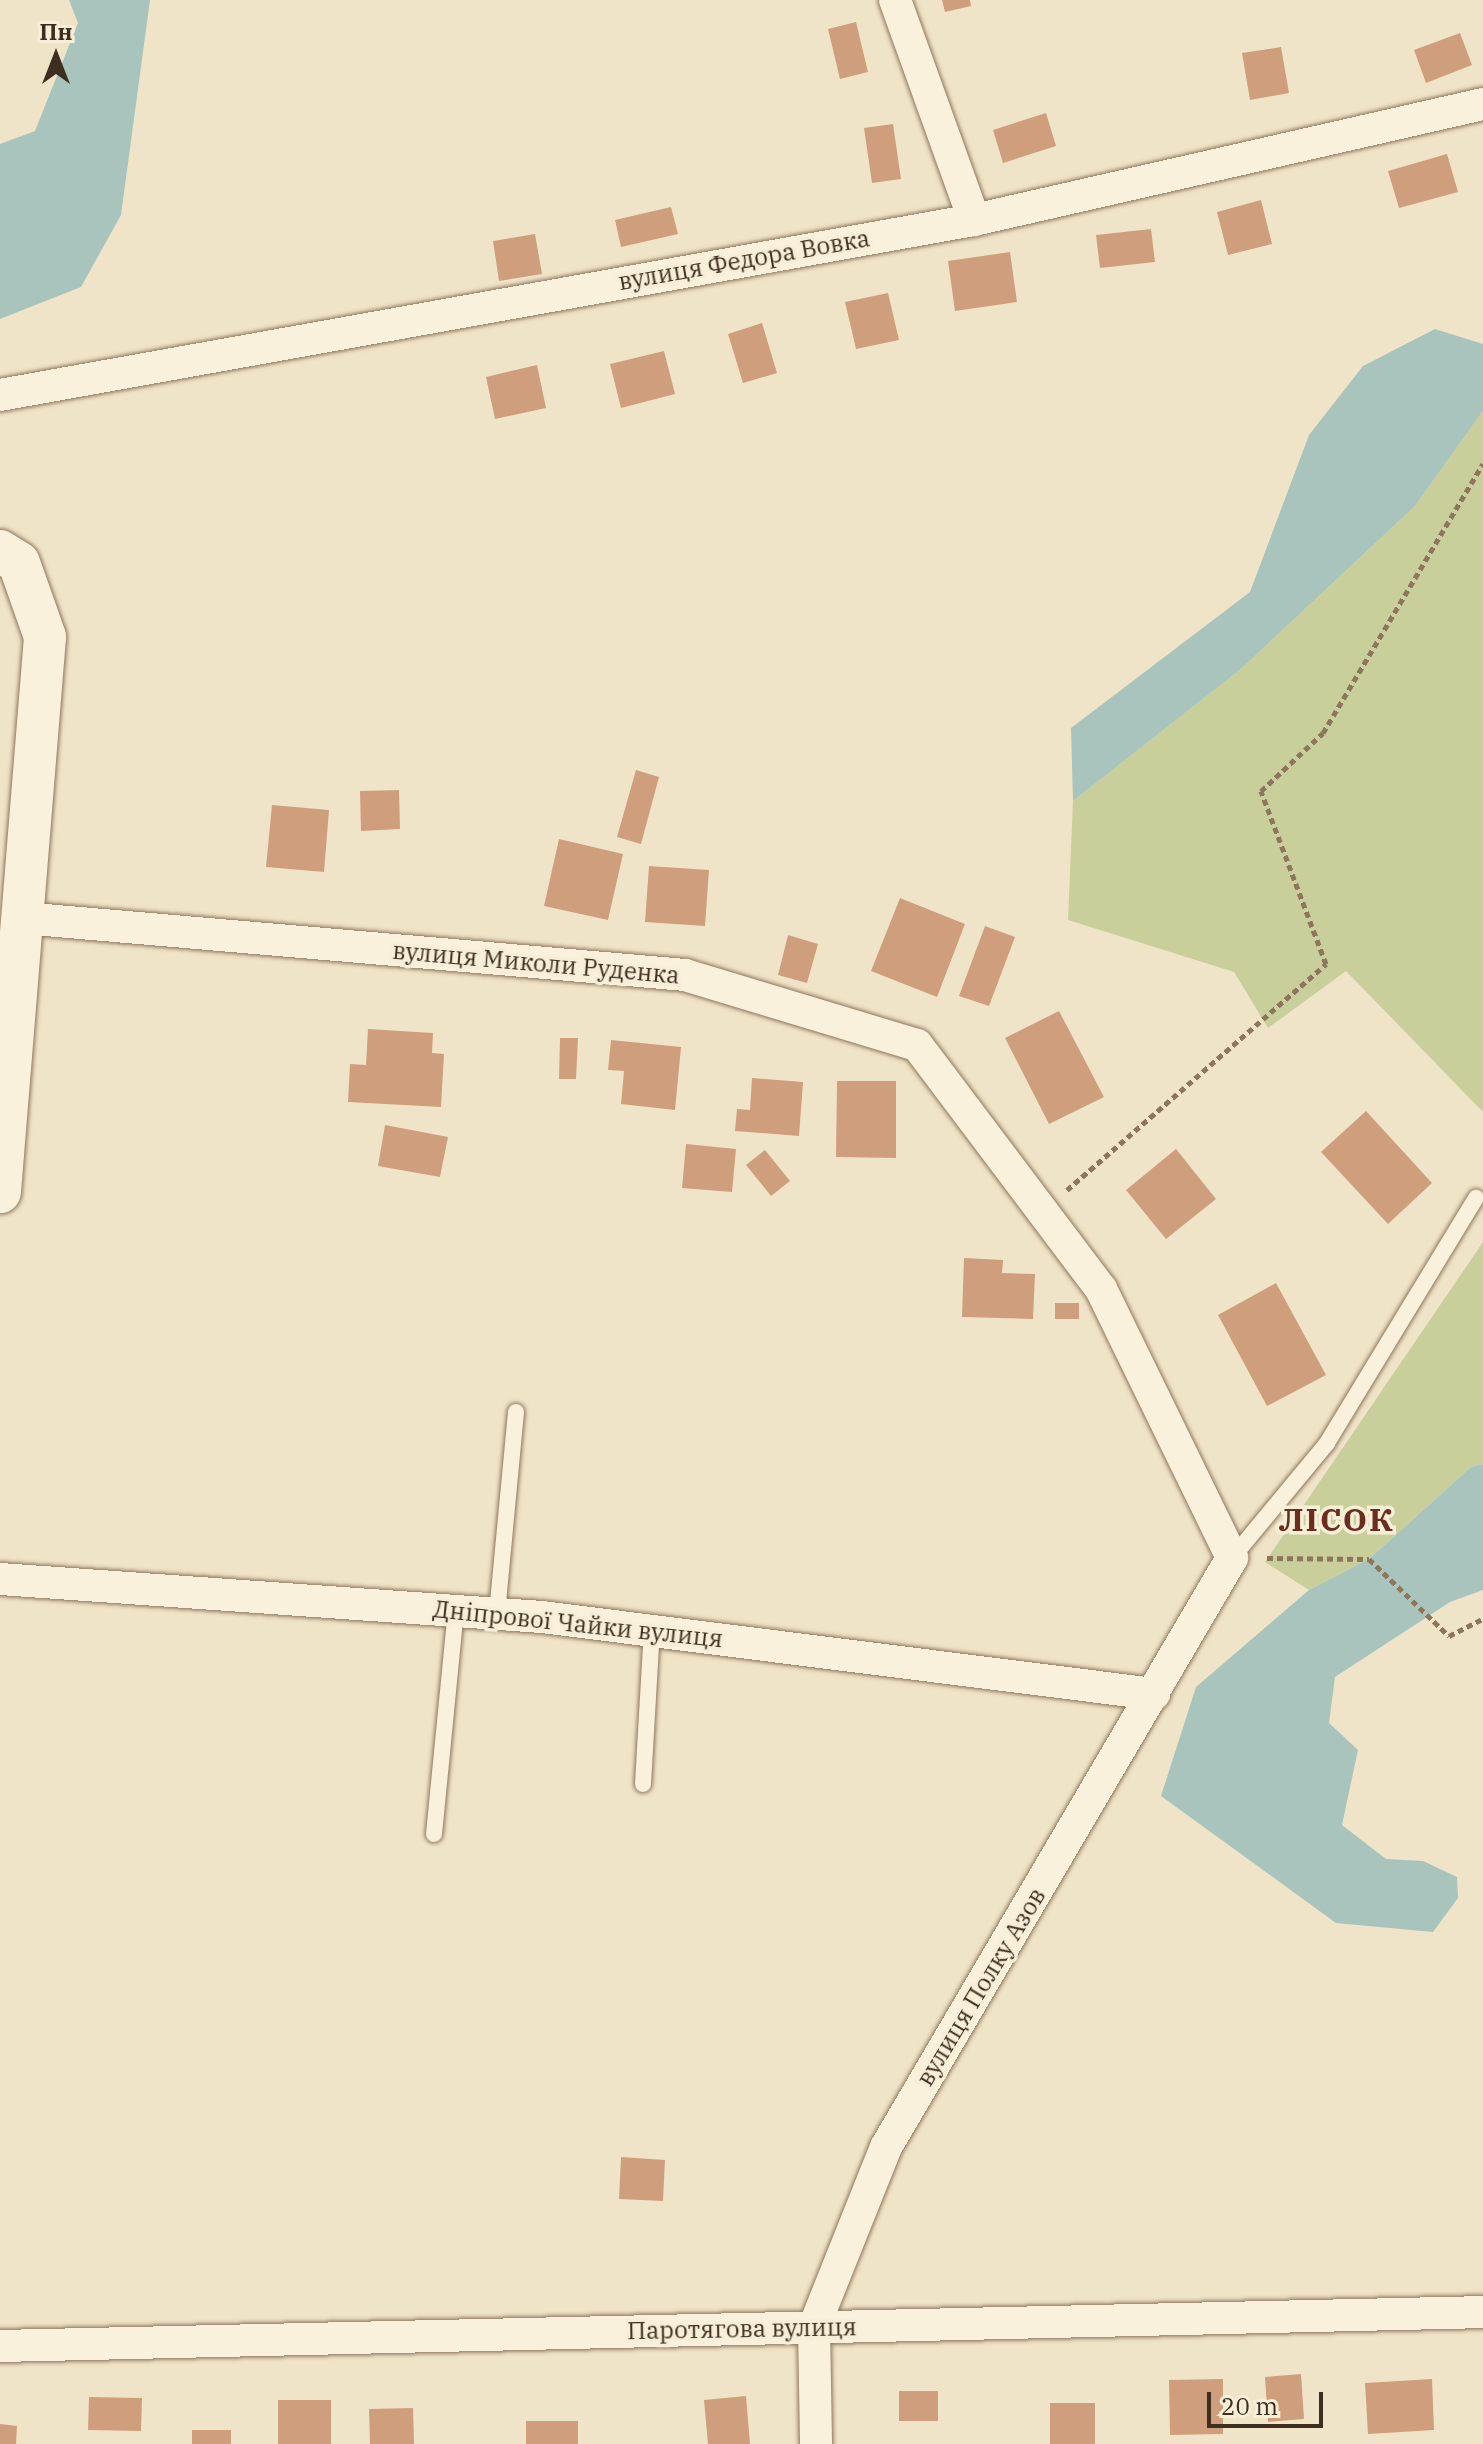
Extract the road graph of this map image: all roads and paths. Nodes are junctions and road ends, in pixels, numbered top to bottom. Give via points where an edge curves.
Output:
1 (895, 0) edge
2 (1483, 104) edge
3 (974, 220) junction
4 (0, 395) edge
5 (1483, 464) edge
6 (0, 551) edge
7 (22, 918) junction
8 (0, 1192) edge
9 (1476, 1198) dead end
10 (1042, 1212) junction
11 (516, 1412) dead end
12 (1232, 1558) junction
13 (0, 1579) edge
14 (456, 1611) junction
15 (497, 1613) junction
16 (1483, 1619) edge
17 (652, 1630) junction
18 (1154, 1694) junction
19 (643, 1784) dead end
20 (434, 1834) dead end
21 (1483, 2312) edge
22 (814, 2327) junction
23 (0, 2346) edge
24 (816, 2444) edge

1 - 3 street
2 - 3 street, вулиця Федора Вовка
3 - 4 street, вулиця Федора Вовка
5 - 10 path via 1323,733 1261,791 1326,964
6 - 7 street via 19,563 45,637
7 - 8 street
7 - 10 street, вулиця Миколи Руденка via 685,975 917,1045
9 - 12 lane via 1327,1443
10 - 12 street, вулиця Миколи Руденка via 1101,1289
11 - 15 lane
12 - 16 path via 1369,1559 1449,1636
12 - 18 street, вулиця Полку Азов
13 - 14 street, Дніпрової Чайки вулиця
14 - 15 street, Дніпрової Чайки вулиця
14 - 20 lane
15 - 17 street, Дніпрової Чайки вулиця
17 - 18 street, Дніпрової Чайки вулиця
17 - 19 lane
18 - 22 street, вулиця Полку Азов via 886,2147
21 - 22 street, Паротягова вулиця
22 - 23 street, Паротягова вулиця
22 - 24 street, вулиця Полку Азов

